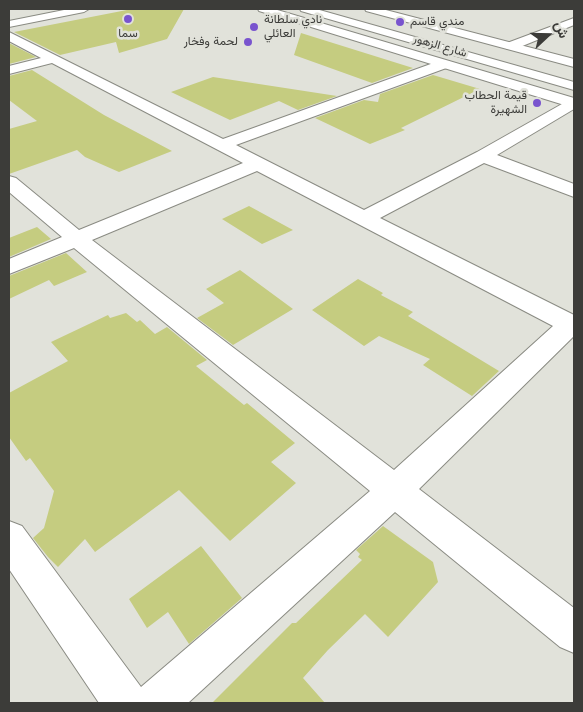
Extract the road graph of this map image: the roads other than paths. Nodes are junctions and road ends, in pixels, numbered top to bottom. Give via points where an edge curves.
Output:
1 (42, 9) edge
2 (84, 9) edge
3 (263, 9) edge
4 (306, 9) edge
5 (342, 9) edge
6 (380, 10) edge
7 (285, 15) junction
8 (9, 16) edge
9 (574, 21) edge
10 (9, 24) edge
11 (9, 36) edge
12 (510, 50) junction
13 (52, 59) junction
14 (494, 62) junction
15 (444, 64) junction
16 (573, 69) edge
17 (9, 70) edge
18 (555, 80) junction
19 (574, 86) edge
20 (574, 103) edge
21 (221, 145) junction
22 (483, 156) junction
23 (257, 164) junction
24 (9, 182) edge
25 (574, 191) edge
26 (364, 218) junction
27 (77, 239) junction
28 (9, 267) edge
29 (573, 325) edge
30 (395, 490) junction
31 (9, 538) edge
32 (574, 633) edge
33 (125, 703) edge
34 (156, 703) edge

1 - 8 street
2 - 10 street
3 - 7 street
4 - 7 street
4 - 14 street, شارع الزهور
5 - 12 street, شارع الزهور
6 - 12 street
7 - 15 street
9 - 12 street
11 - 13 street
12 - 14 street via 508,60
12 - 16 street, شارع الزهور
13 - 17 street
13 - 21 street
14 - 18 street, شارع الزهور
15 - 20 street
15 - 21 street
16 - 18 street via 555,73
18 - 19 street, شارع الزهور
20 - 22 street
21 - 23 street
22 - 25 street
22 - 26 street
23 - 26 street
23 - 27 street
24 - 27 street
26 - 29 street
27 - 28 street
27 - 30 street
29 - 30 street
30 - 32 street
30 - 34 street
31 - 33 street

